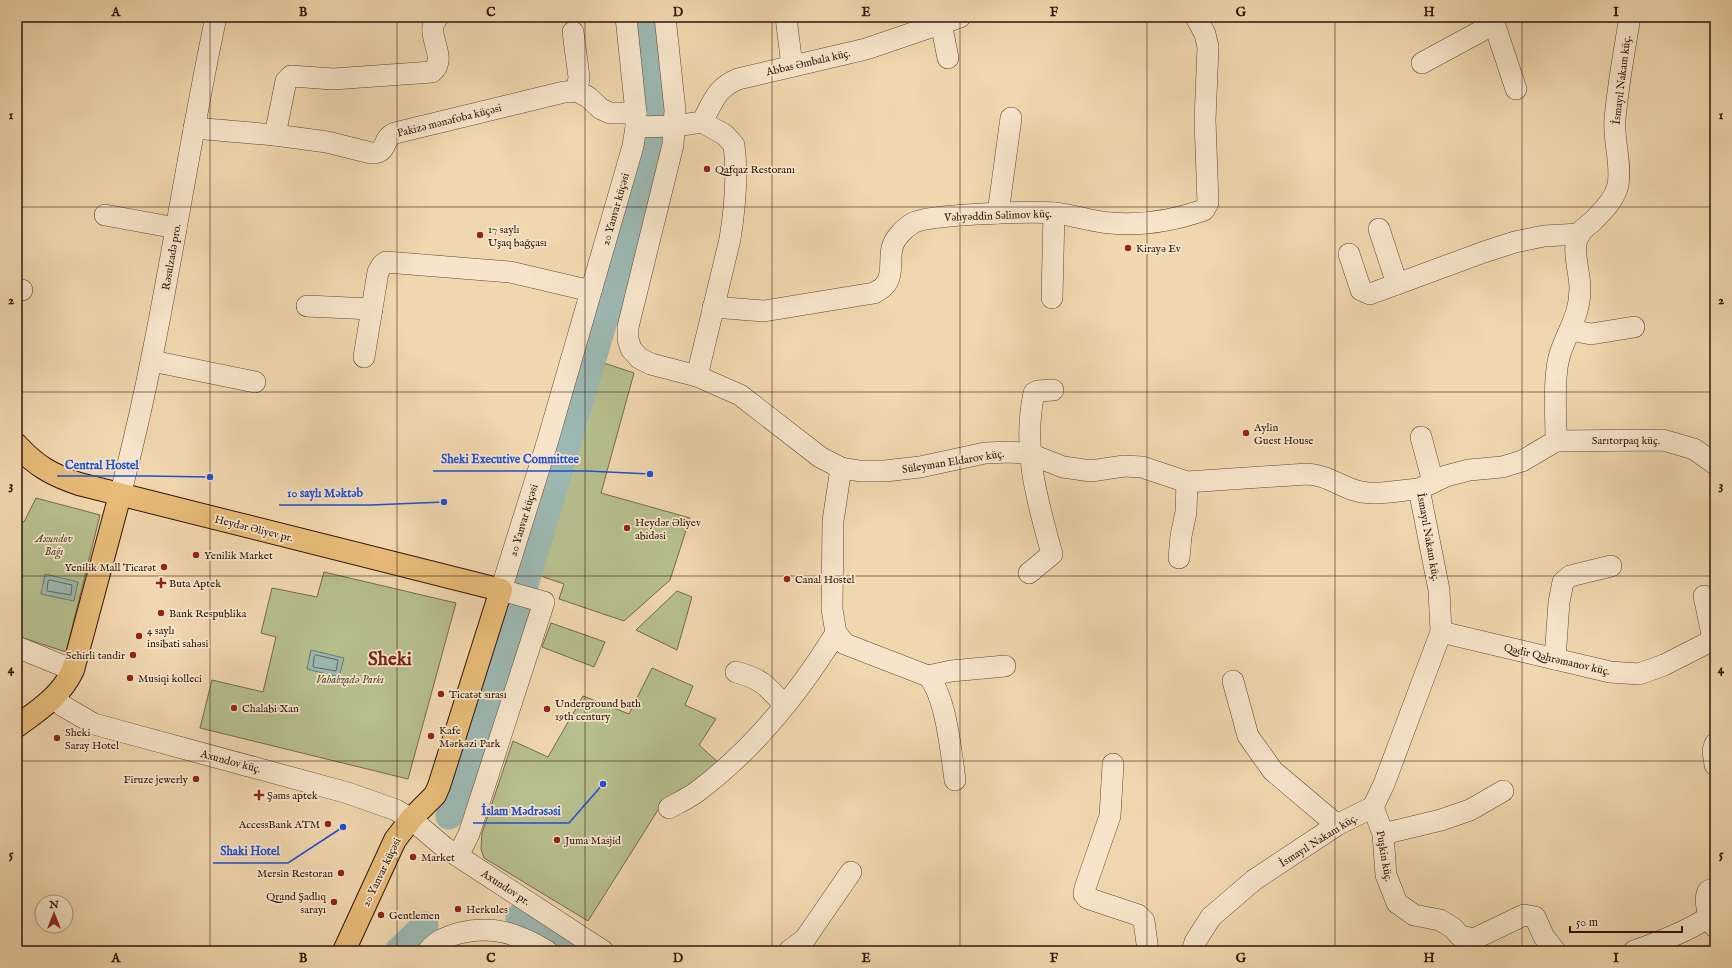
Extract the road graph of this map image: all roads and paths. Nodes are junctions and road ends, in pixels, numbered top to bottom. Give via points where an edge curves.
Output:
1 (216, 17) edge
2 (438, 17) edge
3 (626, 17) edge
4 (666, 17) edge
5 (786, 17) edge
6 (1196, 17) edge
7 (1630, 17) edge
8 (950, 20) edge
9 (1493, 21) edge
10 (573, 32) dead end
11 (948, 58) dead end
12 (1422, 63) dead end
13 (792, 66) junction
14 (1516, 89) dead end
15 (577, 92) junction
16 (1011, 118) dead end
17 (636, 120) junction
18 (702, 122) junction
19 (675, 126) junction
20 (194, 128) junction
21 (275, 135) junction
22 (998, 213) junction
23 (1054, 213) junction
24 (105, 215) dead end
25 (176, 228) junction
26 (1379, 229) dead end
27 (1580, 234) junction
28 (1349, 254) dead end
29 (1397, 284) junction
30 (591, 291) junction
31 (1052, 298) dead end
32 (307, 306) dead end
33 (714, 307) junction
34 (372, 309) junction
35 (1634, 327) dead end
36 (1570, 330) junction
37 (364, 357) dead end
38 (152, 361) junction
39 (697, 376) junction
40 (255, 382) dead end
41 (1053, 390) dead end
42 (1421, 437) dead end
43 (1556, 441) junction
44 (17, 445) edge
45 (1030, 454) junction
46 (1715, 464) edge
47 (841, 468) junction
48 (1187, 482) junction
49 (1426, 486) junction
50 (120, 495) junction
51 (1179, 558) dead end
52 (1611, 566) dead end
53 (1029, 573) dead end
54 (507, 591) junction
55 (1704, 596) dead end
56 (1441, 632) junction
57 (836, 634) junction
58 (1714, 639) edge
59 (17, 647) edge
60 (1555, 659) junction
61 (1005, 666) dead end
62 (73, 670) junction
63 (736, 672) dead end
64 (928, 676) junction
65 (1233, 681) dead end
66 (55, 698) junction
67 (784, 705) junction
68 (17, 726) edge
69 (1715, 744) edge
70 (1113, 764) dead end
71 (1715, 765) edge
72 (955, 780) dead end
73 (1503, 791) dead end
74 (1373, 807) junction
75 (669, 808) dead end
76 (411, 819) junction
77 (1337, 825) junction
78 (1383, 834) junction
79 (458, 856) junction
80 (850, 872) dead end
81 (1715, 888) edge
82 (1712, 922) edge
83 (344, 951) edge
84 (428, 951) edge
85 (547, 951) edge
86 (603, 951) edge
87 (789, 951) edge
88 (1148, 951) edge
89 (1192, 951) edge
90 (1555, 951) edge
91 (1634, 951) edge

1 - 20 street, Rəsulzadə pro.
2 - 21 street via 433,26 438,60 437,67 432,72 333,79 291,76 286,80
3 - 17 street, 20 Yanvar küçəsi
4 - 19 street
5 - 13 street
6 - 23 street, Vəhyəddin Səlimov küç. via 1205,34 1208,47 1205,120 1208,202 1204,210 1182,217 1131,224
7 - 27 street, İsmayıl Nakam küç. via 1615,120 1618,186 1614,196 1600,214
8 - 11 street
8 - 13 street, Abbas Əmbala küç. via 866,49
9 - 12 street
9 - 14 street
10 - 15 street via 579,77
13 - 18 street, Abbas Əmbala küç. via 727,84 720,90
15 - 17 street via 588,97 601,109
15 - 21 street, Pakizə mənəfoba küçəsi via 564,92 394,133 387,138 383,150 378,153 327,142
16 - 22 street
17 - 19 street
17 - 30 street, 20 Yanvar küçəsi via 633,146
18 - 19 street
18 - 33 street via 725,135 734,145 736,155 734,218
19 - 39 street, Süleyman Eldarov küç. via 673,145 628,327 628,339 631,349 639,358 651,364
20 - 21 street, Pakizə mənəfoba küçəsi
20 - 25 street, Rəsulzadə pro.
22 - 23 street, Vəhyəddin Səlimov küç.
22 - 33 street, Vəhyəddin Səlimov küç. via 937,217 914,222 901,232 892,247 890,275 885,286 874,293 764,311
23 - 31 street
24 - 25 street
25 - 38 street, Rəsulzadə pro.
26 - 29 street
27 - 29 street via 1544,236 1515,242
27 - 36 street via 1576,245 1579,304
28 - 29 street via 1361,290 1370,294
30 - 34 street via 510,272 386,262 378,272
30 - 54 street, 20 Yanvar küçəsi
32 - 34 street
33 - 39 street
34 - 37 street
35 - 36 street via 1591,334
36 - 43 street via 1560,354 1557,373
38 - 40 street
38 - 50 street, Rəsulzadə pro.
39 - 47 street, Süleyman Eldarov küç. via 740,395 820,457
41 - 45 street via 1034,393 1030,410
42 - 49 street
43 - 46 street, Sarıtorpaq küç. via 1662,440 1694,449
43 - 49 street, İsmayıl Nakam küç. via 1522,461 1502,467 1470,470 1446,476
44 - 50 main road, Heydər Əliyev pr. via 41,468 57,476
45 - 47 street, Süleyman Eldarov küç. via 985,454 885,471
45 - 48 street, Süleyman Eldarov küç. via 1064,467 1091,471 1124,466 1142,467
45 - 53 street via 1034,490 1052,554
47 - 57 street via 833,521 832,609
48 - 49 street, Süleyman Eldarov küç. via 1307,474 1320,475 1367,493
48 - 51 street via 1186,512
49 - 56 street, İsmayıl Nakam küç. via 1439,590
50 - 54 main road, Heydər Əliyev pr.
50 - 62 main road
52 - 60 street via 1570,576 1563,582
54 - 76 main road, 20 Yanvar küçəsi via 439,786 435,795
54 - 79 street via 538,600 469,834
55 - 58 street
56 - 60 street, Qədir Qəhrəmanov küç.
56 - 74 street, İsmayıl Nakam küç.
57 - 64 street via 845,644
57 - 67 street via 815,667
58 - 60 street, Qədir Qəhrəmanov küç. via 1664,665 1639,674 1610,672
59 - 62 street
61 - 64 street via 950,671
62 - 66 main road via 68,682
63 - 67 street via 765,684
64 - 72 street via 935,684 947,727
65 - 77 street via 1248,736 1273,771
66 - 68 main road
66 - 76 street, Axundov küç. via 94,724 348,793 396,810
67 - 75 street via 761,734 735,758 697,792
69 - 71 street
70 - 88 street via 1110,816 1084,894 1087,898 1138,915 1144,921
73 - 78 street via 1470,810
74 - 77 street, İsmayıl Nakam küç.
74 - 78 street, Puşkin küç.
76 - 79 street, Axundov pr.
76 - 83 main road, 20 Yanvar küçəsi via 387,855
77 - 89 street, İsmayıl Nakam küç. via 1254,880 1211,917 1194,942
78 - 90 street, Puşkin küç. via 1386,875 1397,903 1414,915 1440,920 1460,936 1474,939 1524,915 1535,917 1544,937
79 - 86 street, Axundov pr.
80 - 87 street via 805,939
81 - 82 street via 1708,891 1705,897
82 - 91 street via 1698,924 1656,944
84 - 85 street via 448,936 488,929 513,934

